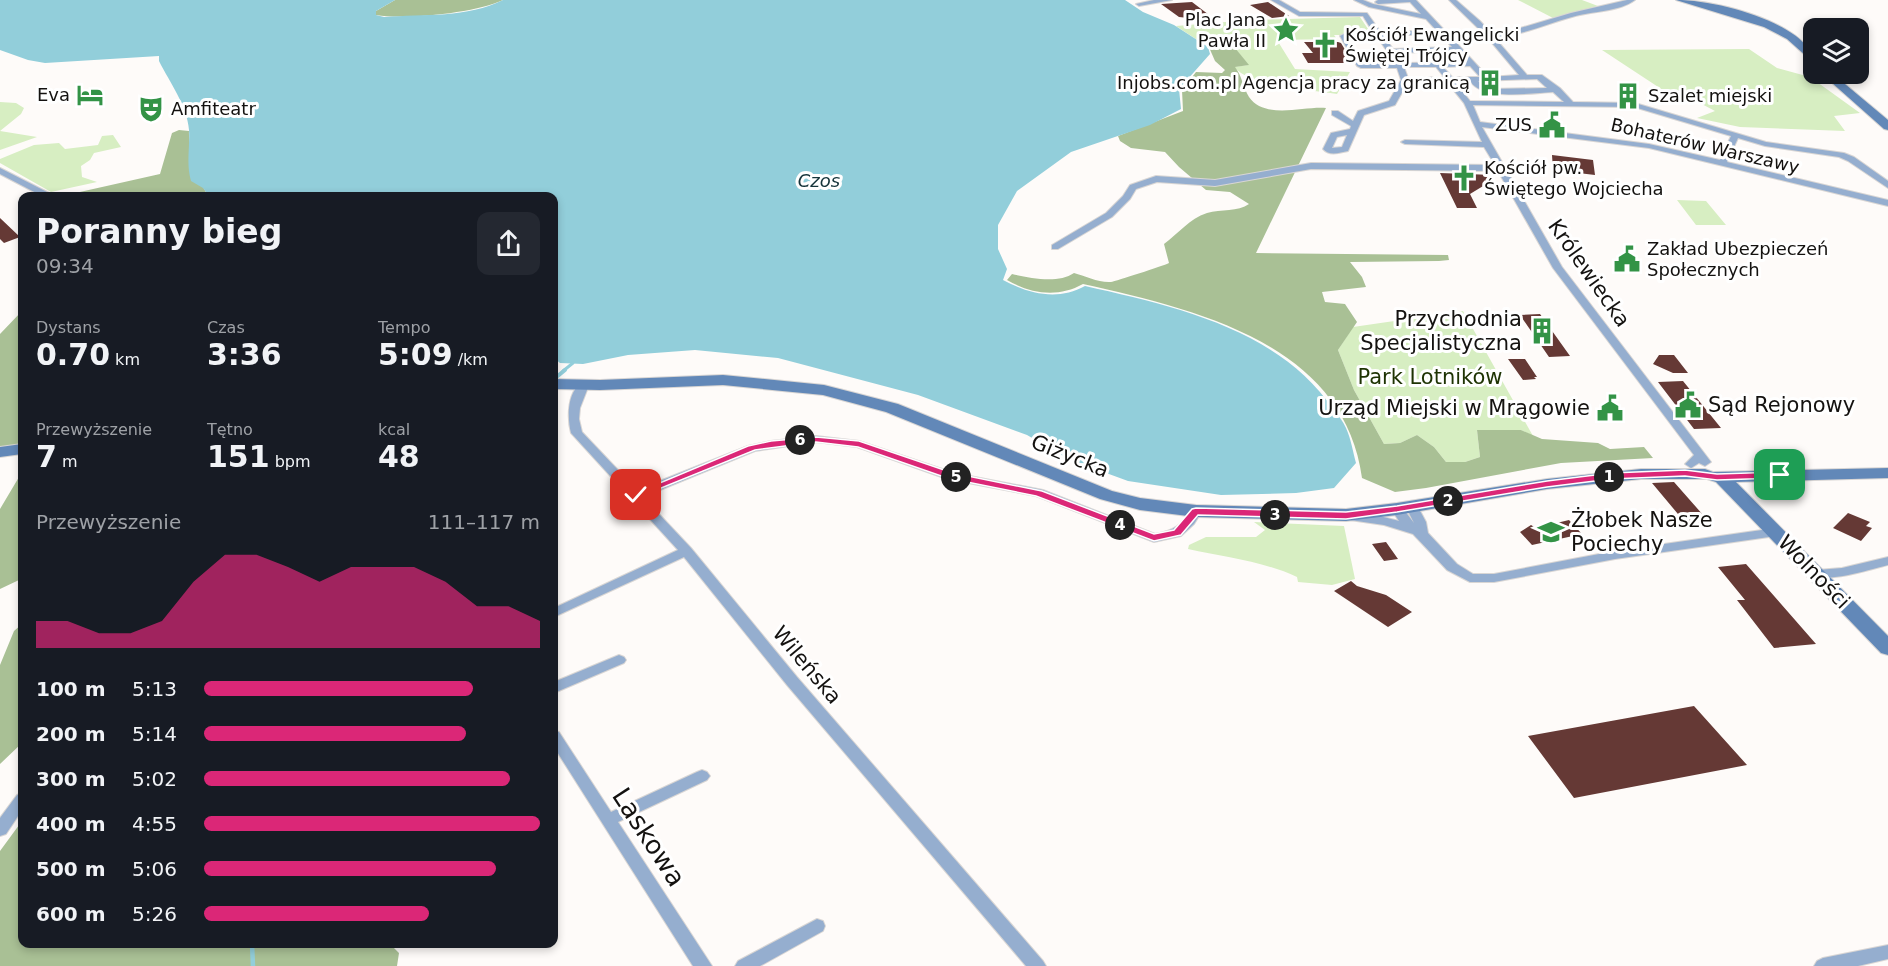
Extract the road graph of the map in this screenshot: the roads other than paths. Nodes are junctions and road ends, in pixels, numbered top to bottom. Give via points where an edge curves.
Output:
1 (1169, 0) edge
2 (1274, 0) edge
3 (1412, 0) edge
4 (1452, 0) edge
5 (1630, 0) edge
6 (1681, 0) edge
7 (1139, 4) dead end
8 (1362, 6) edge
9 (1428, 17) junction
10 (1378, 34) junction
11 (1446, 34) junction
12 (1489, 36) junction
13 (1459, 49) junction
14 (1803, 49) edge
15 (1389, 51) junction
16 (1361, 66) junction
17 (1401, 66) junction
18 (1439, 66) junction
19 (1474, 66) junction
20 (1354, 73) dead end
21 (1524, 77) junction
22 (1486, 78) junction
23 (1450, 79) junction
24 (1472, 79) junction
25 (1406, 80) junction
26 (1839, 84) edge
27 (1557, 90) junction
28 (1468, 103) junction
29 (1570, 103) junction
30 (1335, 113) dead end
31 (1478, 124) junction
32 (1888, 126) edge
33 (1735, 136) junction
34 (1405, 142) dead end
35 (1487, 145) junction
36 (1722, 164) junction
37 (1500, 168) junction
38 (0, 171) edge
39 (1888, 185) edge
40 (40, 192) edge
41 (1888, 203) edge
42 (1055, 247) dead end
43 (558, 384) edge
44 (584, 385) junction
45 (18, 450) edge
46 (0, 452) edge
47 (1708, 467) junction
48 (1888, 472) edge
49 (1754, 476) junction
50 (636, 495) junction
51 (1741, 496) junction
52 (1405, 508) junction
53 (1196, 511) junction
54 (1346, 515) junction
55 (1776, 532) junction
56 (1422, 534) junction
57 (686, 551) junction
58 (1888, 561) edge
59 (1817, 574) junction
60 (558, 611) edge
61 (1888, 648) edge
62 (619, 660) dead end
63 (558, 686) edge
64 (558, 742) edge
65 (702, 776) dead end
66 (18, 805) edge
67 (608, 820) junction
68 (0, 830) edge
69 (817, 926) dead end
70 (1888, 952) edge
71 (1846, 963) edge
72 (703, 966) edge
73 (744, 966) edge
74 (1037, 966) edge
75 (1823, 966) edge

1 - 7 street
2 - 8 street via 1299,14
3 - 8 street
3 - 9 street
4 - 12 street
5 - 12 street
6 - 14 street via 1734,13 1787,34
8 - 9 street
8 - 10 street
9 - 11 street
10 - 11 street
10 - 15 street
10 - 16 street via 1344,36
11 - 12 street
11 - 13 street
12 - 21 street
13 - 15 street
13 - 19 street
15 - 17 street
16 - 17 street
16 - 20 street
17 - 18 street
17 - 25 street
18 - 19 street
18 - 23 street, Królewiecka
19 - 22 street
21 - 22 street
21 - 27 street via 1539,78
22 - 24 street
23 - 24 street
23 - 25 street
23 - 28 street, Królewiecka
24 - 27 street via 1488,91
25 - 30 street via 1392,103 1362,113 1355,128
26 - 32 street
27 - 29 street
28 - 29 street
28 - 31 street, Królewiecka
29 - 33 street via 1641,107
31 - 35 street, Królewiecka
31 - 36 street, Bohaterów Warszawy via 1638,144
33 - 36 street
33 - 39 street via 1851,159
34 - 35 street
35 - 37 street, Królewiecka
36 - 41 street, Bohaterów Warszawy
37 - 42 street via 1311,166 1215,183 1172,178 1144,181 1133,187 1126,201 1107,217
37 - 47 street, Królewiecka via 1558,268
38 - 40 street
43 - 44 street, Giżycka
44 - 50 street, Wileńska via 573,407 577,433
44 - 53 street, Giżycka via 723,380 846,395 918,418 1106,495
45 - 46 street
47 - 48 street
47 - 49 street
47 - 51 street, Wolności
47 - 52 street, Giżycka via 1547,484
48 - 49 street
49 - 51 street
50 - 53 street via 752,448 816,439 859,444 951,476 1039,493 1154,538 1177,533
50 - 57 street, Wileńska
51 - 55 street, Wolności
52 - 54 street, Giżycka
52 - 56 street via 1407,524
53 - 54 street, Giżycka
54 - 56 street via 1384,520
55 - 56 street via 1615,555 1494,578 1470,578 1452,567
55 - 59 street, Wolności
57 - 60 street
57 - 74 street, Wileńska
58 - 59 street
59 - 61 street, Wolności
62 - 63 street
64 - 67 street, Laskowa
65 - 67 street
66 - 68 street
67 - 72 street, Laskowa
69 - 73 street
70 - 71 street
71 - 75 street

